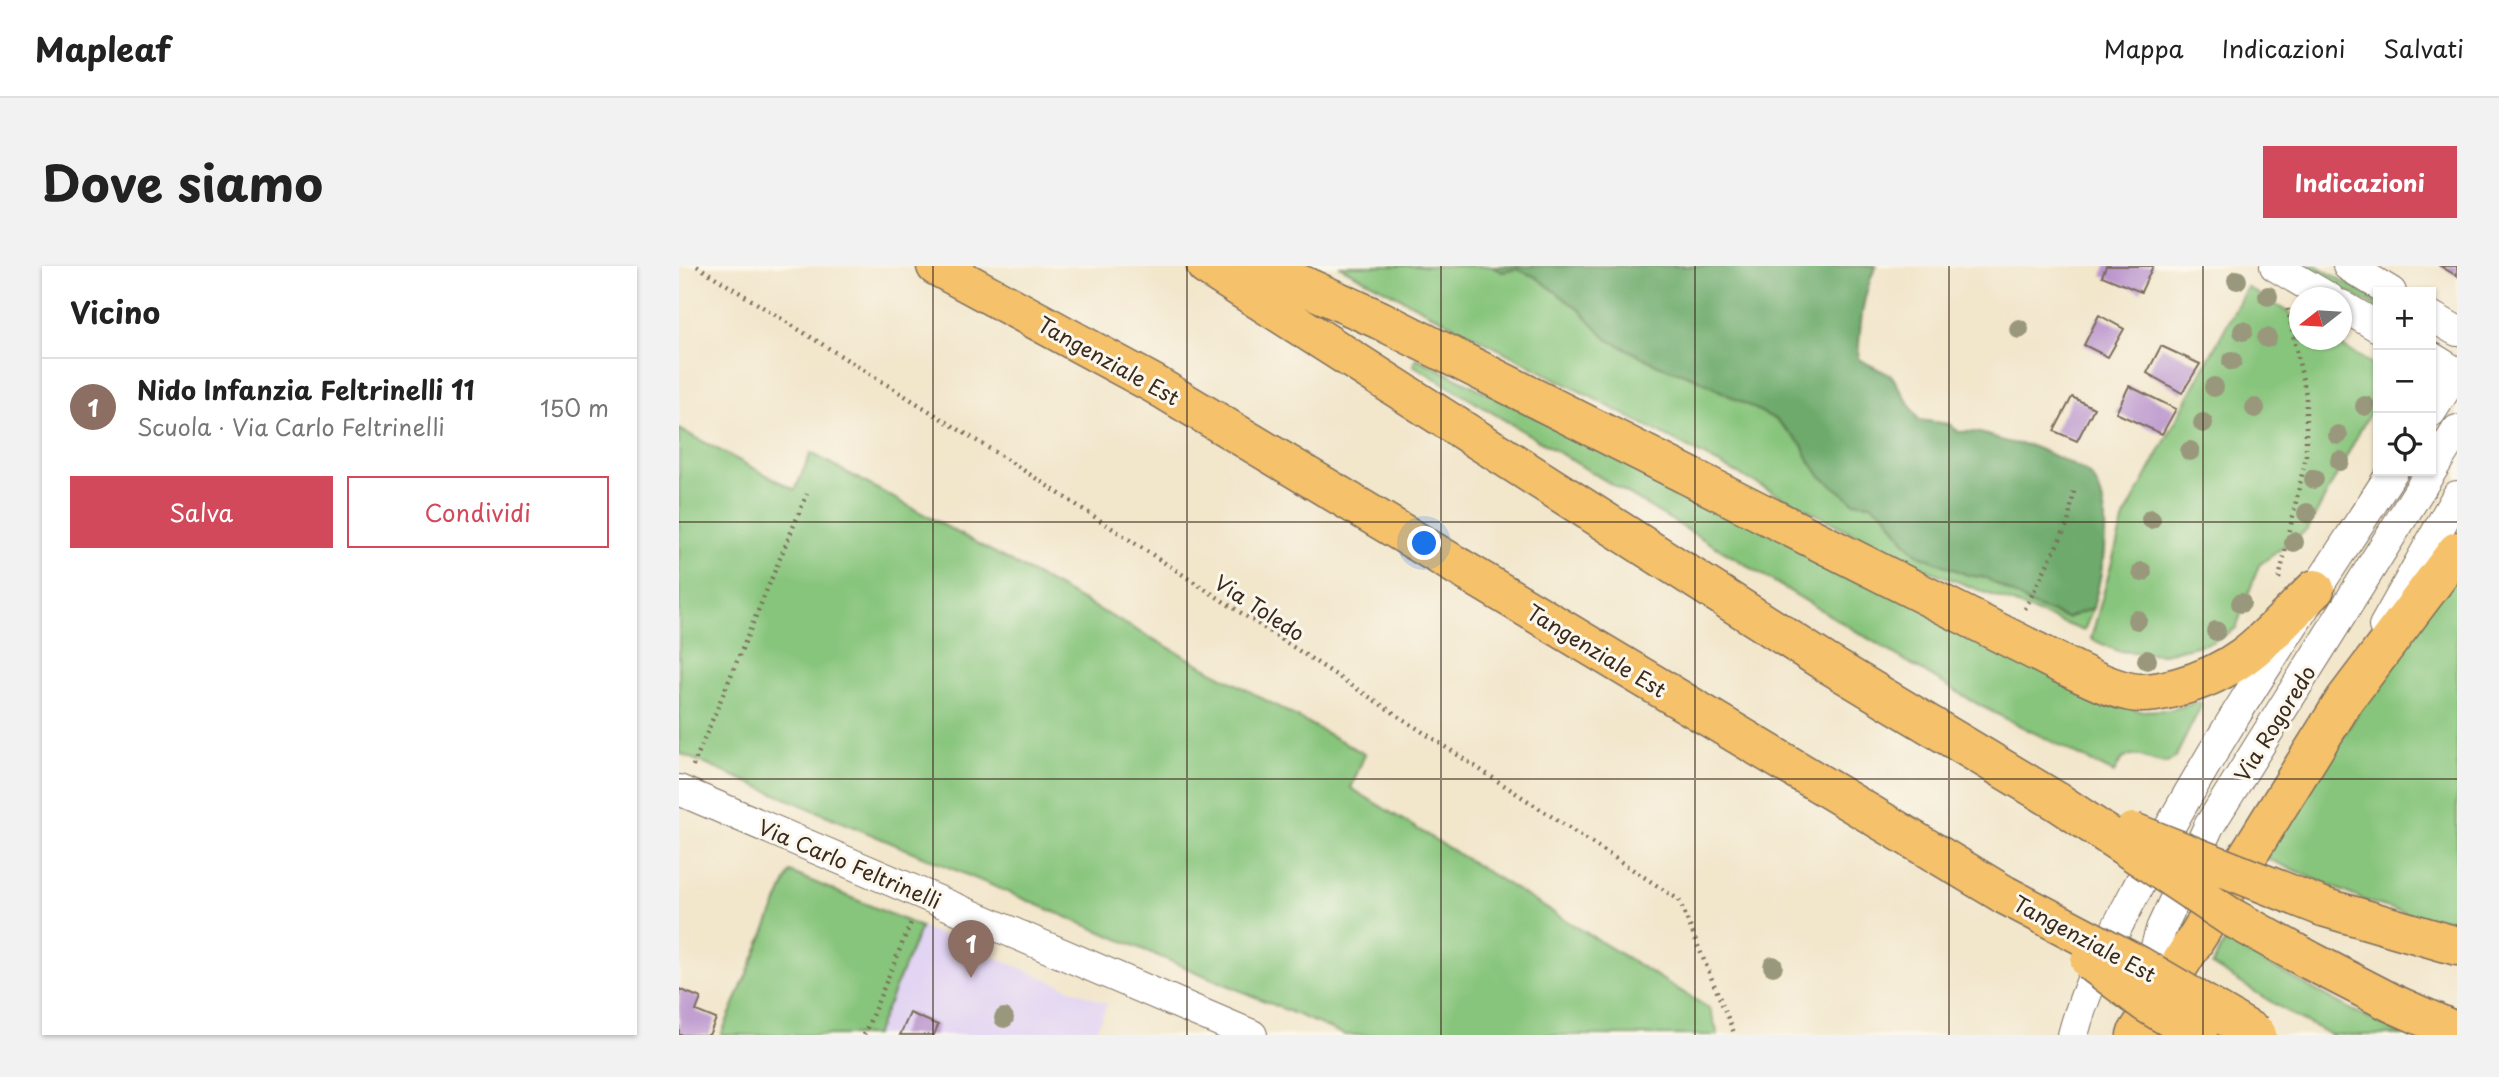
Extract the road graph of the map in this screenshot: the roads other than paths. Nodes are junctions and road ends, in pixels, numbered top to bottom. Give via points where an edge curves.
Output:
1 (936, 266) edge
2 (1206, 266) edge
3 (1260, 266) edge
4 (2348, 266) edge
5 (2279, 279) edge
6 (2300, 287) edge
7 (2383, 287) edge
8 (2352, 312) edge
9 (2436, 319) edge
10 (2373, 324) edge
11 (2457, 331) edge
12 (2450, 368) edge
13 (2436, 400) edge
14 (2457, 430) edge
15 (2390, 476) edge
16 (2457, 496) edge
17 (2457, 551) edge
18 (2315, 589) junction
19 (2344, 701) junction
20 (686, 778) edge
21 (2058, 802) junction
22 (2005, 895) junction
23 (2417, 936) junction
24 (2457, 936) edge
25 (2457, 946) edge
26 (2457, 1032) edge
27 (1252, 1035) edge
28 (2073, 1035) edge
29 (2131, 1035) edge
30 (2136, 1035) edge
31 (2198, 1035) edge
32 (2257, 1035) edge

1 - 22 highway, Tangenziale Est via 1154,384
2 - 21 highway via 1825,662
3 - 18 highway via 1380,320 2116,688 2168,690 2227,670
4 - 7 street
5 - 6 street
8 - 10 street
9 - 11 street
12 - 13 street
14 - 29 street, Via Rogoredo via 2209,826 2161,929
15 - 18 street, Via Rogoredo
16 - 19 street
17 - 19 highway
18 - 28 street, Via Rogoredo via 2174,818 2120,921
19 - 30 highway
20 - 27 street, Via Carlo Feltrinelli
21 - 23 highway, bridge via 2323,907
21 - 26 highway, bridge via 2229,916 2392,1003
22 - 31 highway, bridge via 2146,1003
22 - 32 highway, Tangenziale Est, bridge
23 - 24 highway
23 - 25 highway

